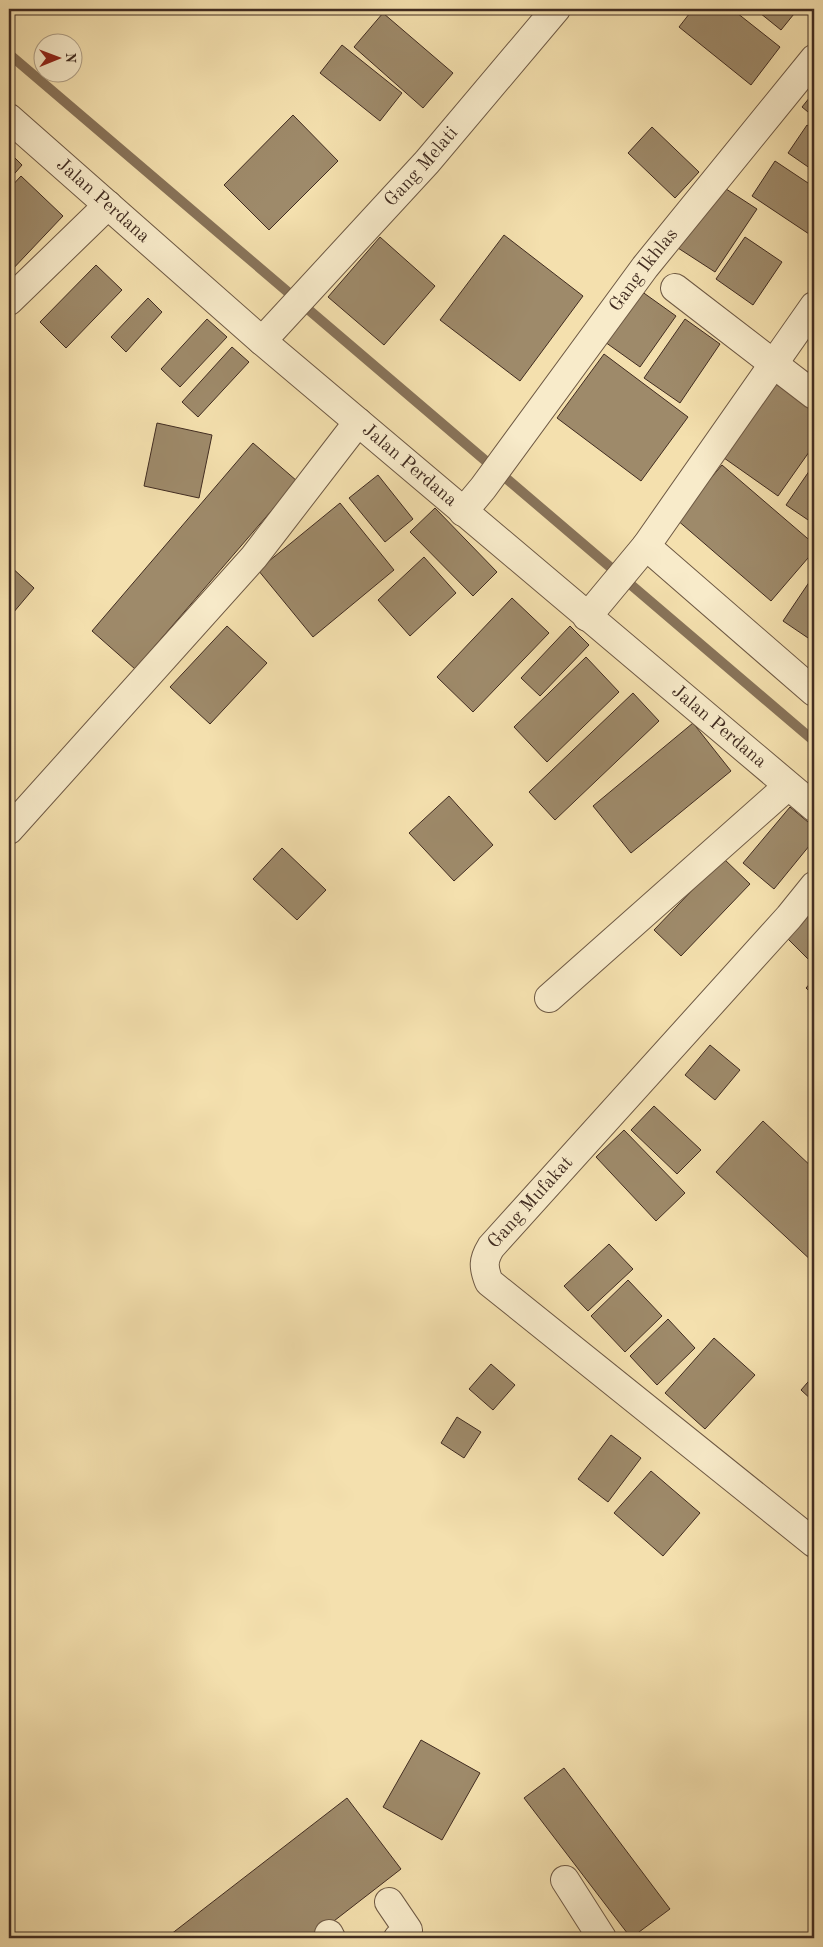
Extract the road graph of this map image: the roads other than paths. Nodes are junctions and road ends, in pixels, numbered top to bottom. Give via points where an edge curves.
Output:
1 (556, 9) edge
2 (814, 59) edge
3 (9, 118) edge
4 (108, 205) junction
5 (675, 288) dead end
6 (9, 301) edge
7 (814, 306) edge
8 (262, 341) junction
9 (773, 363) junction
10 (814, 395) edge
11 (358, 422) junction
12 (463, 512) junction
13 (643, 550) junction
14 (595, 608) junction
15 (814, 692) edge
16 (788, 786) junction
17 (814, 807) edge
18 (9, 830) edge
19 (814, 886) edge
20 (549, 998) dead end
21 (814, 1543) edge
22 (565, 1880) dead end
23 (389, 1902) dead end
24 (398, 1938) edge
25 (602, 1938) edge

1 - 8 street, Gang Melati via 427,162
2 - 12 street, Gang Ikhlas via 645,267
3 - 4 street, Jalan Perdana
4 - 6 street
4 - 8 street, Jalan Perdana
5 - 9 street
7 - 9 street
8 - 11 street, Jalan Perdana
9 - 10 street
9 - 13 street
11 - 12 street, Jalan Perdana
11 - 18 street via 254,557
12 - 14 street, Jalan Perdana
13 - 14 street
13 - 15 street
14 - 16 street, Jalan Perdana
16 - 17 street, Jalan Perdana
16 - 20 street
19 - 21 street, Gang Mufakat via 491,1247 484,1257 484,1269 489,1282
22 - 25 street
23 - 24 street via 408,1930

